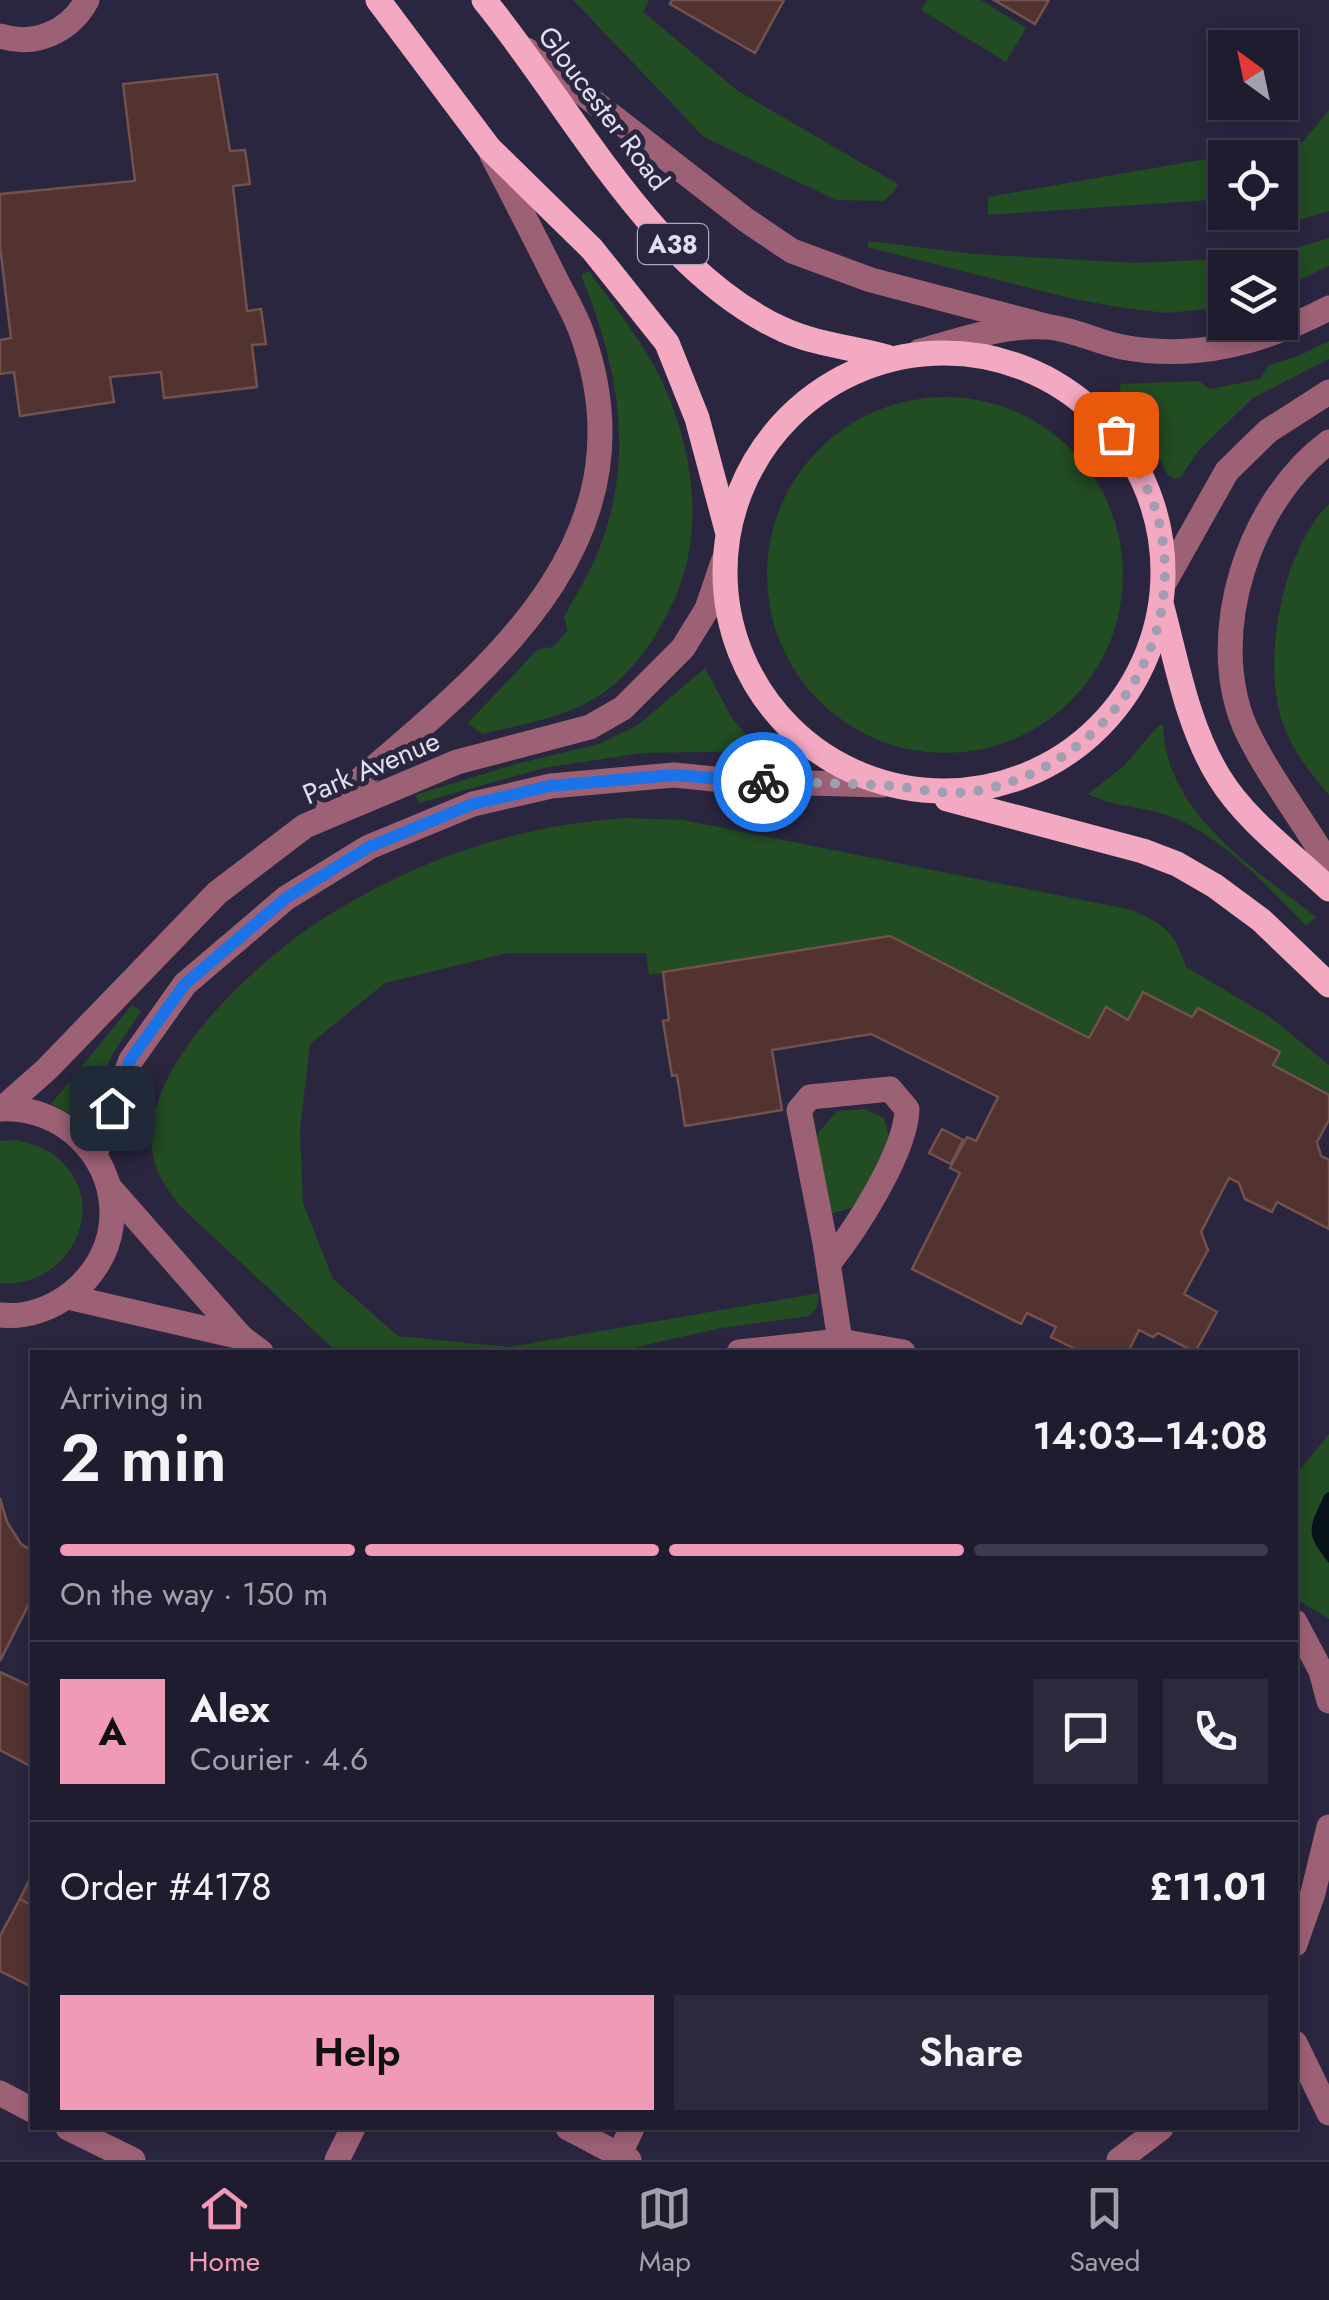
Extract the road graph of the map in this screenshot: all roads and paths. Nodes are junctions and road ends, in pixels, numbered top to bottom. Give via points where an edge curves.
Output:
1 (86, 0) edge
2 (378, 0) edge
3 (484, 0) edge
4 (0, 36) edge
5 (523, 47) junction
6 (489, 148) junction
7 (1329, 308) edge
8 (1050, 327) junction
9 (920, 351) junction
10 (888, 357) junction
11 (1329, 392) edge
12 (1329, 442) edge
13 (727, 530) junction
14 (723, 562) junction
15 (1163, 594) junction
16 (882, 785) junction
17 (923, 793) junction
18 (305, 826) junction
19 (1329, 865) edge
20 (1329, 889) edge
21 (1329, 985) edge
22 (2, 1108) edge
23 (95, 1154) junction
24 (109, 1186) junction
25 (828, 1263) junction
26 (68, 1297) junction
27 (2, 1317) edge
28 (840, 1341) junction
29 (251, 1345) edge
30 (757, 1350) edge
31 (891, 1350) edge
32 (1298, 1628) edge
33 (1329, 1701) edge
34 (1329, 1827) edge
35 (1298, 1936) edge
36 (1298, 2050) edge
37 (0, 2093) edge
38 (30, 2109) edge
39 (1329, 2113) edge
40 (72, 2130) edge
41 (353, 2130) edge
42 (572, 2130) edge
43 (631, 2130) edge
44 (1158, 2130) edge
45 (624, 2157) edge
46 (133, 2160) edge
47 (337, 2160) edge
48 (1120, 2160) edge

1 - 4 street via 53,34 29,40
2 - 6 main road, A38
3 - 5 main road, Gloucester Road / A38
5 - 8 street via 792,251 870,280
5 - 10 main road, Gloucester Road / A38 via 623,190 707,281 786,332
6 - 13 main road, A38 via 592,248 666,343 697,418
6 - 18 street via 589,357 600,420 592,502 535,614 471,683
7 - 8 street via 1254,341 1215,350 1122,347
8 - 9 street via 1003,329
9 - 10 main road
9 - 15 main road via 973,354 1039,377 1079,400 1116,434 1154,504 1163,540
10 - 13 main road via 804,402 767,442
11 - 15 street via 1268,431 1227,471
12 - 19 street via 1296,470 1265,521 1234,603 1231,635 1244,724
13 - 14 main road
14 - 16 main road via 733,636 773,707 836,765
14 - 18 street, Park Avenue via 707,609 683,648 624,708 590,727 457,762
15 - 17 main road via 1141,672 1107,722 1074,751 981,790
15 - 20 main road via 1192,715 1220,778
16 - 17 main road
16 - 23 street via 674,775 550,786 473,804 369,847 286,898 185,984 130,1060
17 - 21 main road via 1177,864 1261,920
18 - 22 street, Park Avenue via 217,892
22 - 23 street via 38,1112 70,1128
23 - 24 street
24 - 26 street via 111,1228 96,1267
24 - 29 street
25 - 25 street via 799,1110 810,1097 890,1089 908,1109 907,1129 854,1232
25 - 28 street
26 - 27 street via 38,1312
26 - 29 street
28 - 30 street
28 - 31 street
32 - 33 street
34 - 35 street
36 - 39 street
37 - 38 street
40 - 46 street
41 - 47 street
42 - 45 street
43 - 45 street
44 - 48 street

